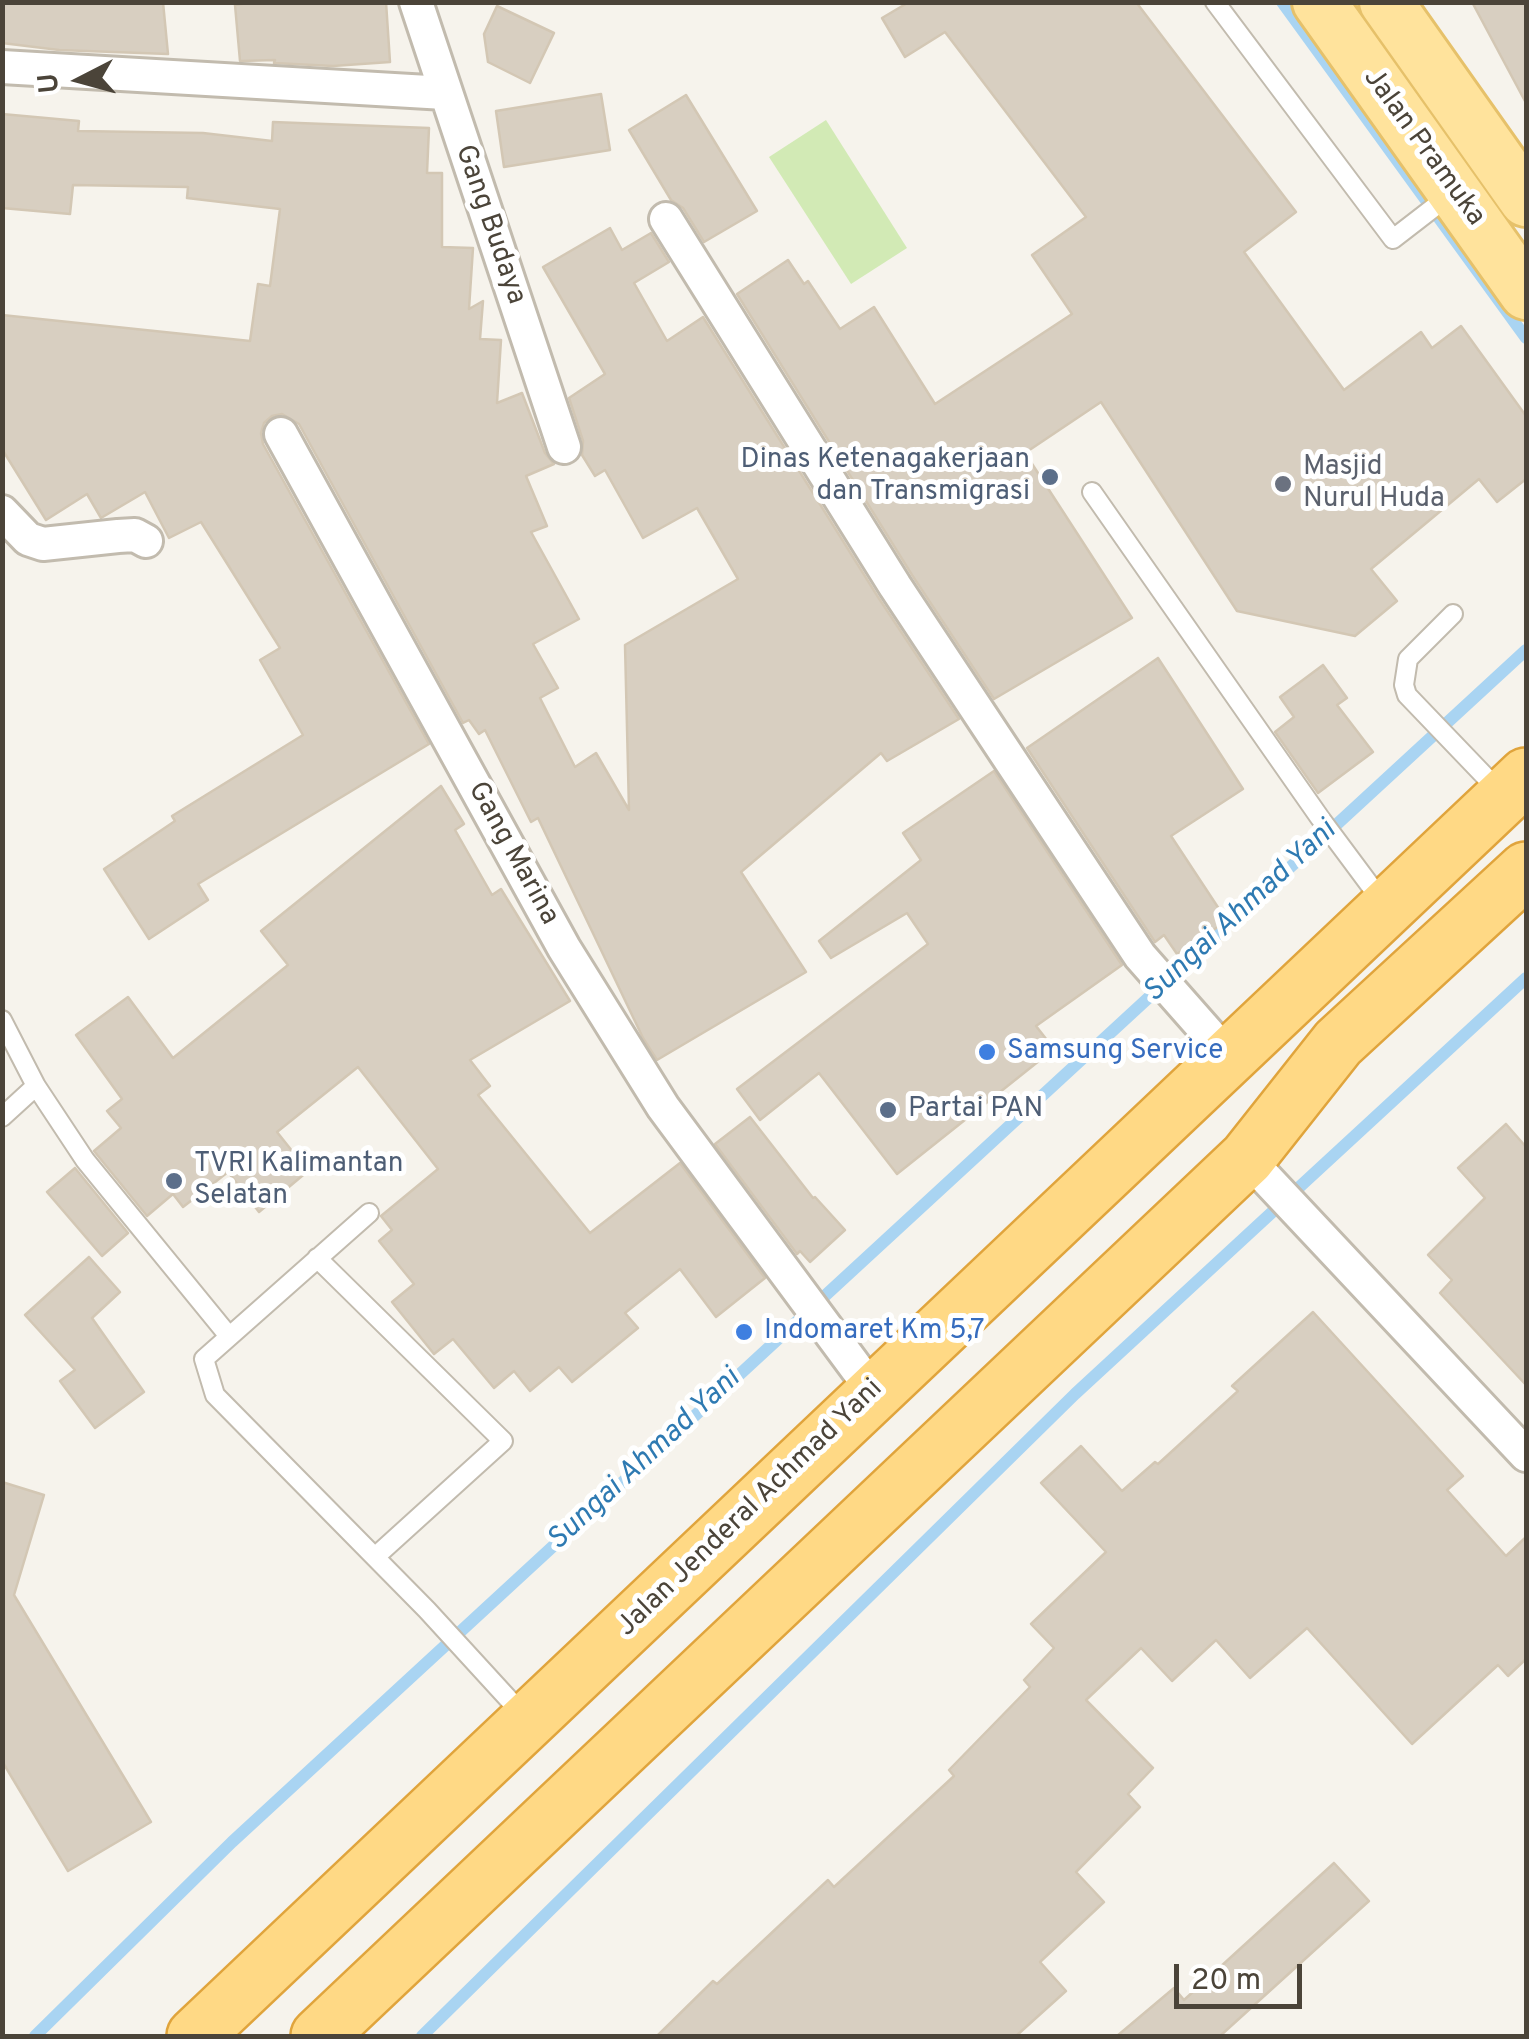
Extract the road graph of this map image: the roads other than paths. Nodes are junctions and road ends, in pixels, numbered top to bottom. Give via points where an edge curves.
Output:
1 (416, 2) edge
2 (1216, 2) edge
3 (1319, 2) edge
4 (1386, 2) edge
5 (2, 67) edge
6 (445, 93) junction
7 (1526, 200) edge
8 (1439, 204) junction
9 (666, 219) dead end
10 (1526, 294) edge
11 (281, 434) dead end
12 (564, 447) dead end
13 (1092, 492) dead end
14 (2, 512) edge
15 (146, 540) dead end
16 (1453, 614) dead end
17 (1500, 778) edge
18 (1526, 870) edge
19 (1375, 892) junction
20 (2, 1020) edge
21 (1229, 1057) junction
22 (36, 1086) junction
23 (2, 1117) edge
24 (1260, 1172) junction
25 (369, 1213) dead end
26 (317, 1258) junction
27 (228, 1335) junction
28 (874, 1392) junction
29 (1526, 1455) edge
30 (374, 1557) junction
31 (698, 1563) junction
32 (636, 1619) junction
33 (758, 1621) junction
34 (697, 1679) junction
35 (528, 1720) junction
36 (339, 2024) edge
37 (196, 2036) edge

1 - 6 street, Gang Budaya
2 - 8 lane via 1392,238
3 - 8 main road, Jalan Pramuka
4 - 7 main road, Jalan Pramuka
5 - 6 street
6 - 12 street, Gang Budaya
8 - 10 main road, Jalan Pramuka
9 - 21 street via 895,586 1140,956
11 - 28 street, Gang Marina via 564,948 663,1107
13 - 19 lane
14 - 15 street via 28,539 43,544 135,535
16 - 17 lane via 1408,659 1407,694
17 - 19 highway, Jalan Jenderal Achmad Yani
18 - 24 highway via 1338,1043
19 - 21 highway, Jalan Jenderal Achmad Yani
20 - 22 lane
21 - 28 highway, Jalan Jenderal Achmad Yani
22 - 23 lane
22 - 27 lane via 85,1160
24 - 29 street
24 - 33 highway
25 - 26 lane
26 - 27 lane
26 - 30 lane via 504,1441
27 - 30 lane via 204,1359 215,1395
28 - 31 highway, Jalan Jenderal Achmad Yani
30 - 35 lane
31 - 32 highway, Jalan Jenderal Achmad Yani
31 - 33 highway
32 - 34 highway
32 - 35 highway, Jalan Jenderal Achmad Yani
33 - 34 highway
34 - 36 highway
35 - 37 highway, Jalan Jenderal Achmad Yani

